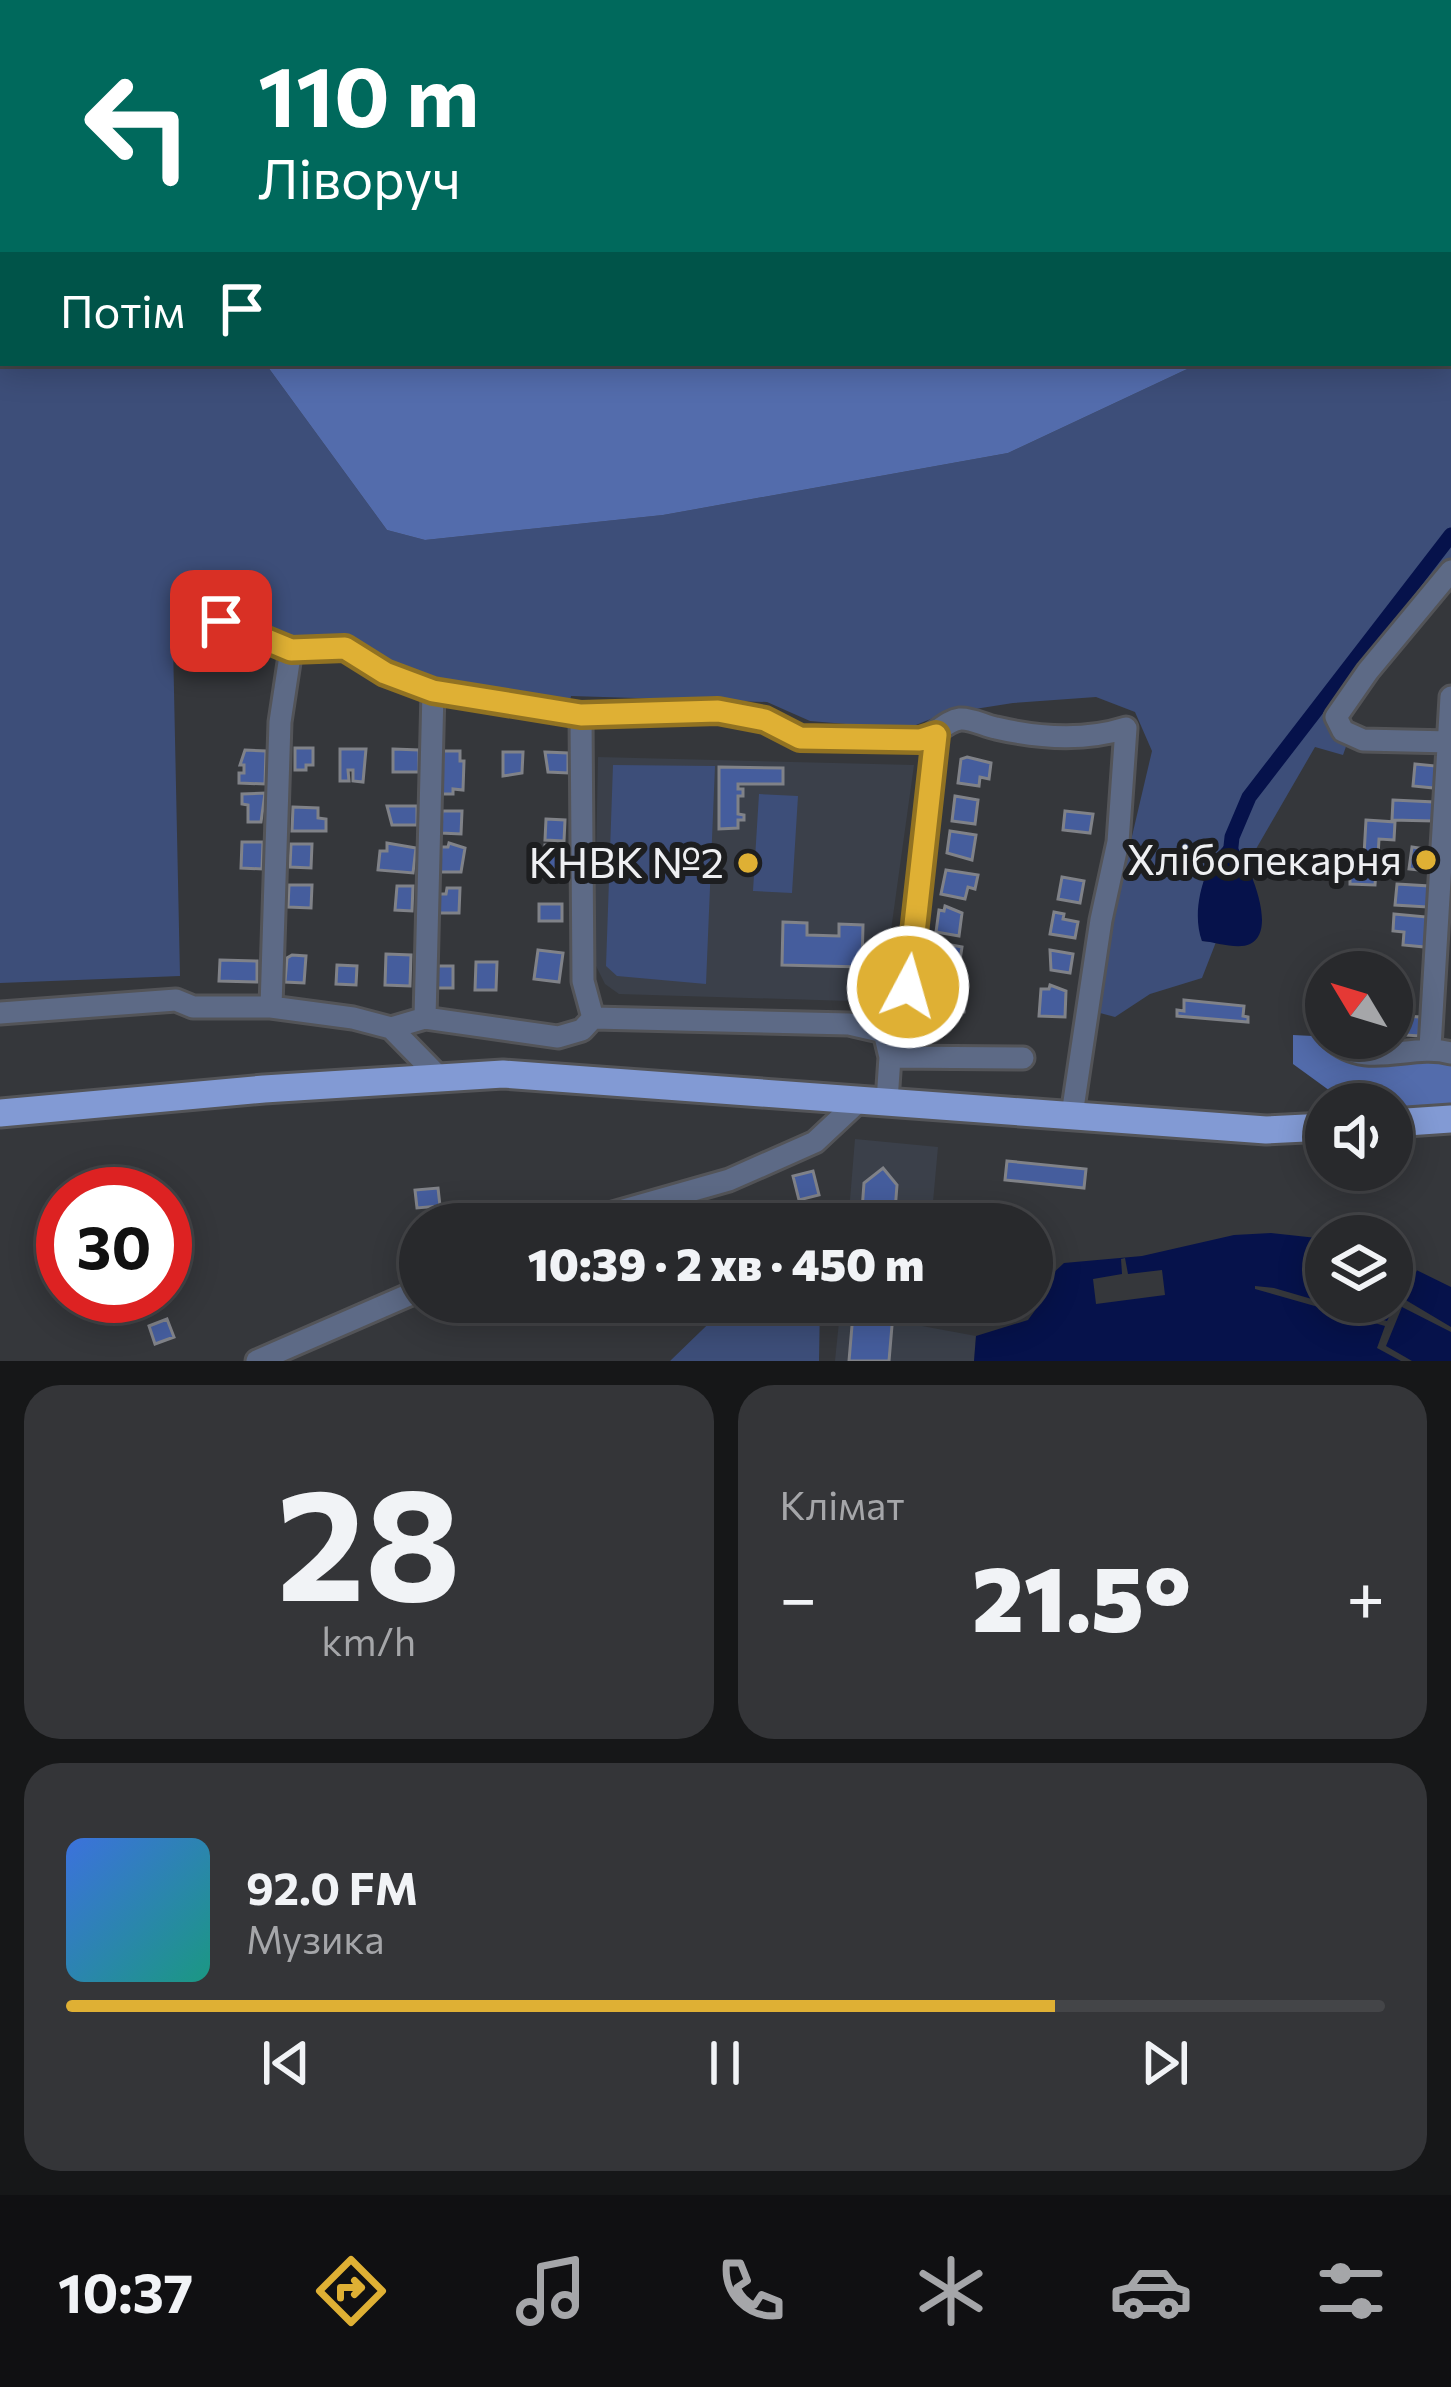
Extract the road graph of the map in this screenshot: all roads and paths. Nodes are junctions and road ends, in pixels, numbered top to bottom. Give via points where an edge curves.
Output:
1 (1451, 571) edge
2 (186, 607) dead end
3 (291, 650) junction
4 (433, 691) junction
5 (1451, 697) edge
6 (581, 715) junction
7 (936, 735) junction
8 (1450, 742) edge
9 (1445, 905) edge
10 (271, 1006) junction
11 (0, 1013) edge
12 (425, 1018) junction
13 (593, 1018) junction
14 (391, 1028) junction
15 (884, 1032) junction
16 (1441, 1050) edge
17 (890, 1057) junction
18 (1023, 1058) dead end
19 (440, 1078) junction
20 (874, 1100) junction
21 (0, 1113) edge
22 (1072, 1115) junction
23 (1451, 1119) edge
24 (1413, 1122) edge
25 (1305, 1127) edge
26 (648, 1203) edge
27 (399, 1299) edge
28 (264, 1359) edge

1 - 8 street via 1336,717 1343,731 1363,740
2 - 3 street
3 - 4 street via 345,648
3 - 10 street via 280,722
4 - 6 street
4 - 12 street
5 - 8 street
6 - 7 street via 718,711 765,720 800,738
6 - 13 street via 583,981
7 - 15 street via 908,987
7 - 22 street via 963,718 1079,737 1126,728 1118,842
8 - 9 street
9 - 16 street
10 - 11 street via 176,1000
10 - 14 street
12 - 13 street via 558,1037
12 - 14 street
13 - 15 street via 849,1024
14 - 19 street
15 - 17 street
17 - 18 street
17 - 20 street
19 - 20 main road via 503,1074
19 - 21 main road
20 - 22 main road
20 - 26 street via 815,1142 729,1180
22 - 25 main road
23 - 24 main road
27 - 28 street

